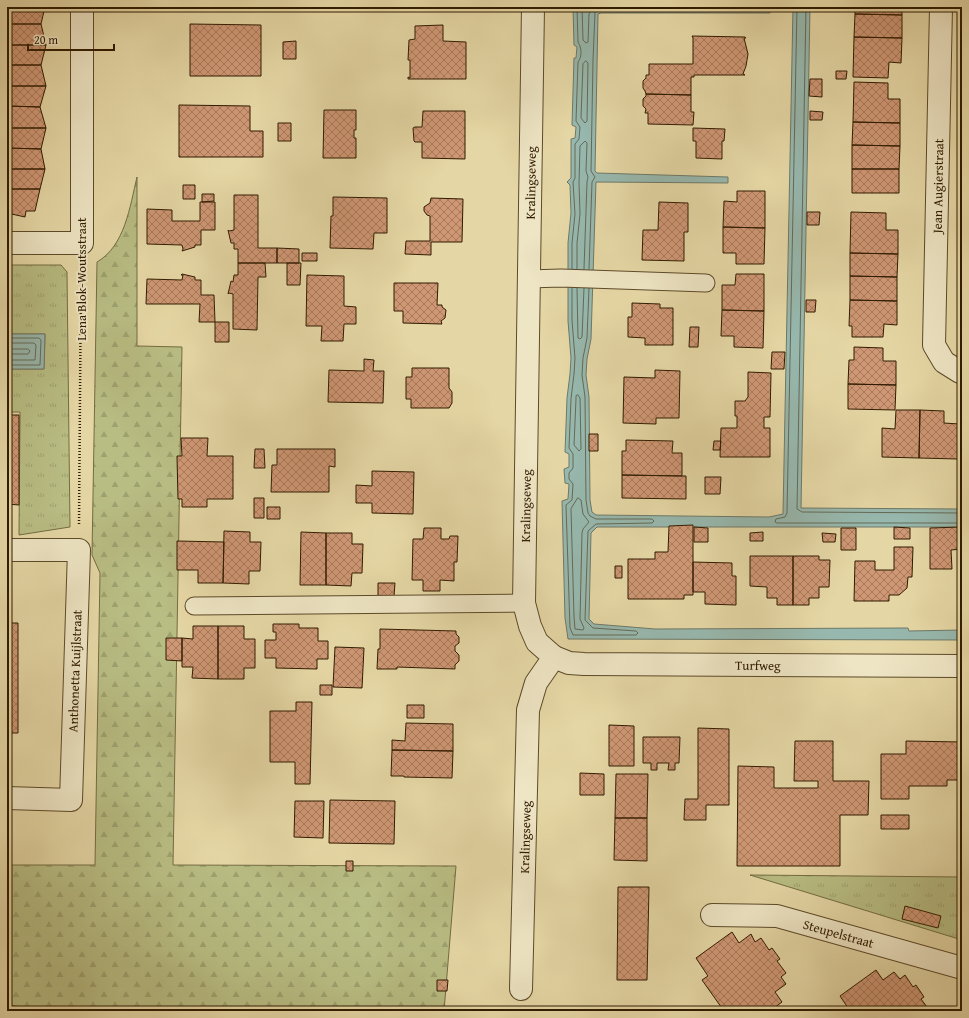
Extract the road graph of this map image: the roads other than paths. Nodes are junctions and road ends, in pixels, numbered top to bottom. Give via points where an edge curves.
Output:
1 (82, 7) edge
2 (534, 7) edge
3 (941, 7) edge
4 (7, 243) edge
5 (528, 279) junction
6 (706, 283) dead end
7 (953, 367) edge
8 (7, 550) edge
9 (524, 603) junction
10 (194, 606) dead end
11 (554, 657) junction
12 (962, 666) edge
13 (7, 798) edge
14 (712, 915) dead end
15 (962, 968) edge
16 (521, 989) dead end

1 - 4 street, Lena Blok-Woutsstraat via 82,243
2 - 5 street, Kralingseweg
3 - 7 street, Jean Augierstraat via 934,345
5 - 6 lane
5 - 9 street, Kralingseweg
8 - 13 street, Anthonetta Kuijlstraat via 79,550 71,800
9 - 10 lane
9 - 11 street, Kralingseweg via 537,642
11 - 12 street, Turfweg via 569,663 584,664
11 - 16 street, Kralingseweg via 536,683 528,710
14 - 15 street, Steupelstraat via 777,916

